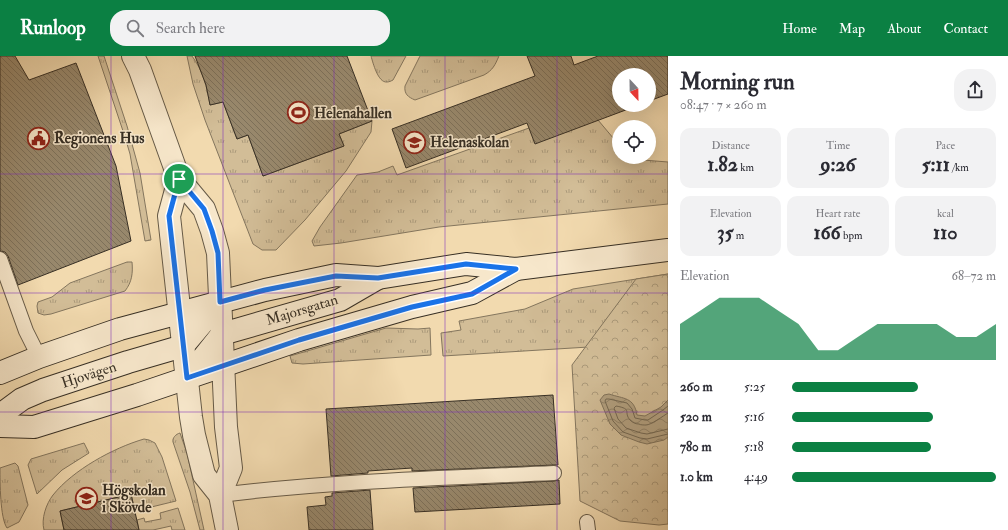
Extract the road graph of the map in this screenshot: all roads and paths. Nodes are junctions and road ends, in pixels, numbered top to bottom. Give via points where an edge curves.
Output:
1 (140, 61) edge
2 (179, 179) junction
3 (668, 250) edge
4 (0, 259) edge
5 (516, 269) junction
6 (378, 278) junction
7 (220, 302) junction
8 (180, 313) junction
9 (222, 334) junction
10 (183, 346) junction
11 (39, 357) junction
12 (223, 365) junction
13 (0, 373) edge
14 (187, 378) junction
15 (0, 415) edge
16 (0, 426) edge
17 (554, 473) dead end
18 (220, 495) junction
19 (227, 530) edge

1 - 2 main road
2 - 7 main road via 204,209 212,231 218,253
2 - 8 main road via 169,216
3 - 5 main road, Majorsgatan
4 - 11 lane via 26,331
5 - 6 main road, Majorsgatan via 466,264
5 - 12 main road, Majorsgatan via 472,294 412,307
6 - 7 main road, Majorsgatan via 336,276
6 - 9 main road, Majorsgatan via 340,300
7 - 8 main road, Majorsgatan
7 - 9 main road
7 - 10 main road
8 - 10 main road
8 - 11 main road via 120,329
9 - 12 main road
9 - 14 main road
10 - 14 main road
10 - 15 main road, Hjovägen via 44,390 22,399
11 - 13 main road
12 - 14 main road, Majorsgatan
12 - 18 main road via 231,468
14 - 16 main road via 34,428
14 - 18 main road via 194,435 204,475
17 - 18 lane via 394,479
18 - 19 main road

